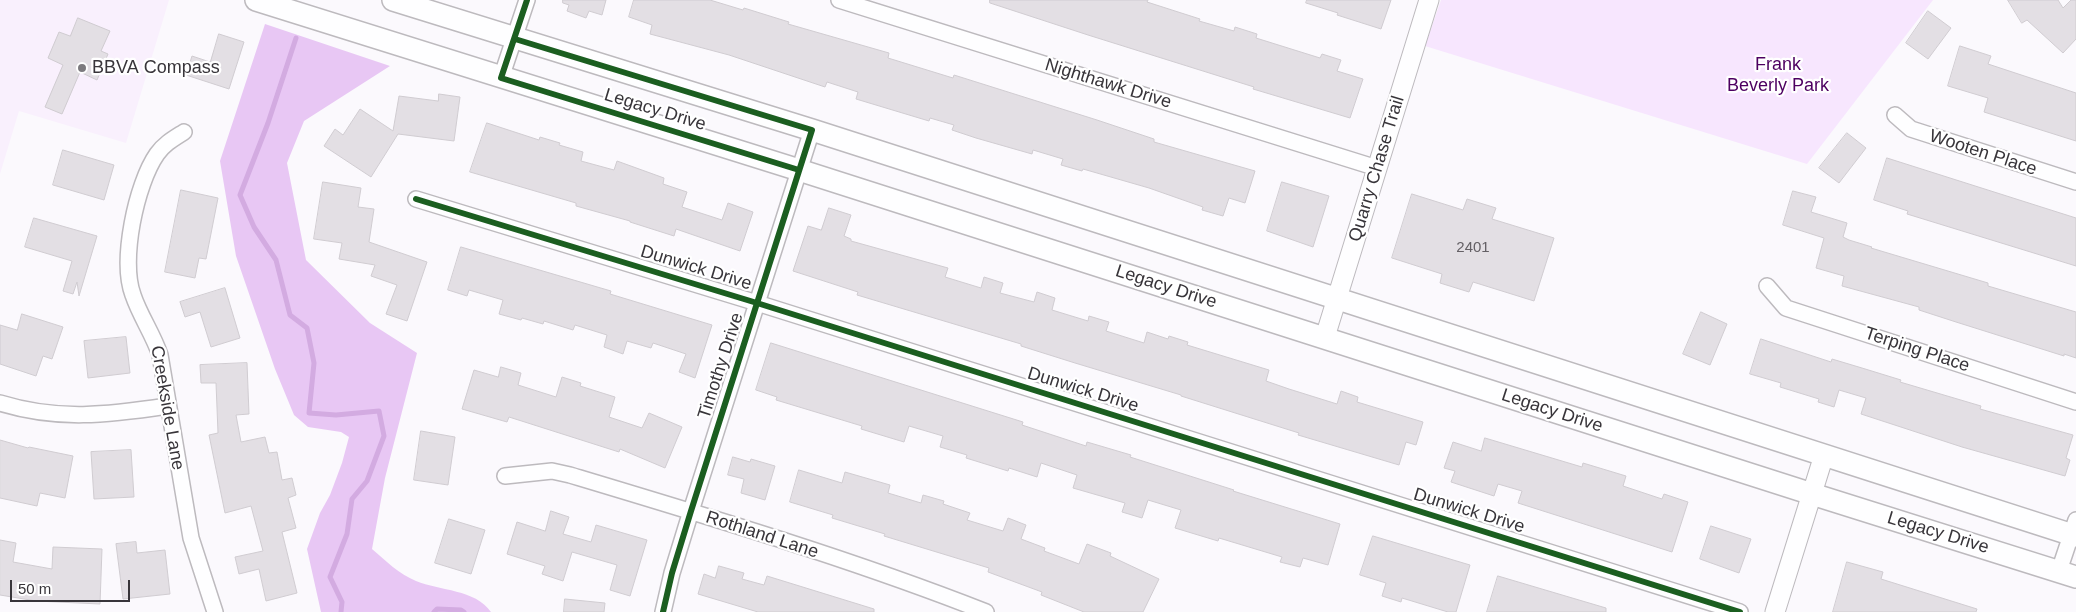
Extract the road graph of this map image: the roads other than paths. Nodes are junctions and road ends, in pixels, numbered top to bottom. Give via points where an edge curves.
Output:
1 (256, 0) edge
2 (393, 0) edge
3 (528, 0) edge
4 (839, 0) edge
5 (1429, 0) edge
6 (515, 39) junction
7 (501, 78) junction
8 (1895, 115) dead end
9 (812, 130) junction
10 (184, 132) dead end
11 (1377, 168) junction
12 (800, 170) junction
13 (2076, 182) edge
14 (416, 199) dead end
15 (1767, 286) dead end
16 (1337, 299) junction
17 (757, 302) junction
18 (1325, 337) junction
19 (2076, 402) edge
20 (0, 403) edge
21 (167, 406) junction
22 (1824, 455) junction
23 (505, 476) dead end
24 (1812, 494) junction
25 (691, 511) junction
26 (2074, 530) edge
27 (2067, 574) edge
28 (215, 612) edge
29 (663, 612) edge
30 (986, 612) edge
31 (1740, 612) edge
32 (1775, 612) edge

1 - 7 main road, Legacy Drive
2 - 6 main road, Legacy Drive
3 - 6 street
4 - 11 street, Nighthawk Drive
5 - 11 street, Quarry Chase Trail
6 - 7 street
6 - 9 main road, Legacy Drive
7 - 12 main road, Legacy Drive
8 - 13 street, Wooten Place via 1911,129
9 - 12 street, Timothy Drive
9 - 16 main road, Legacy Drive
10 - 21 street, Creekside Lane via 168,142 150,169 128,248 132,295 160,355
11 - 16 street, Quarry Chase Trail
12 - 17 street, Timothy Drive
12 - 18 main road, Legacy Drive
14 - 17 street, Dunwick Drive
15 - 19 street, Terping Place via 1786,308
16 - 18 street, Quarry Chase Trail
16 - 22 main road, Legacy Drive
17 - 25 street, Timothy Drive
17 - 31 street, Dunwick Drive
18 - 24 main road, Legacy Drive
20 - 21 street via 27,411 66,416 109,415
21 - 28 street, Creekside Lane via 191,538
22 - 24 street
22 - 26 main road, Legacy Drive
23 - 25 street, Rothland Lane via 552,471
24 - 27 main road, Legacy Drive
24 - 32 street
25 - 29 street, Timothy Drive
25 - 30 street, Rothland Lane via 930,590
26 - 27 street

